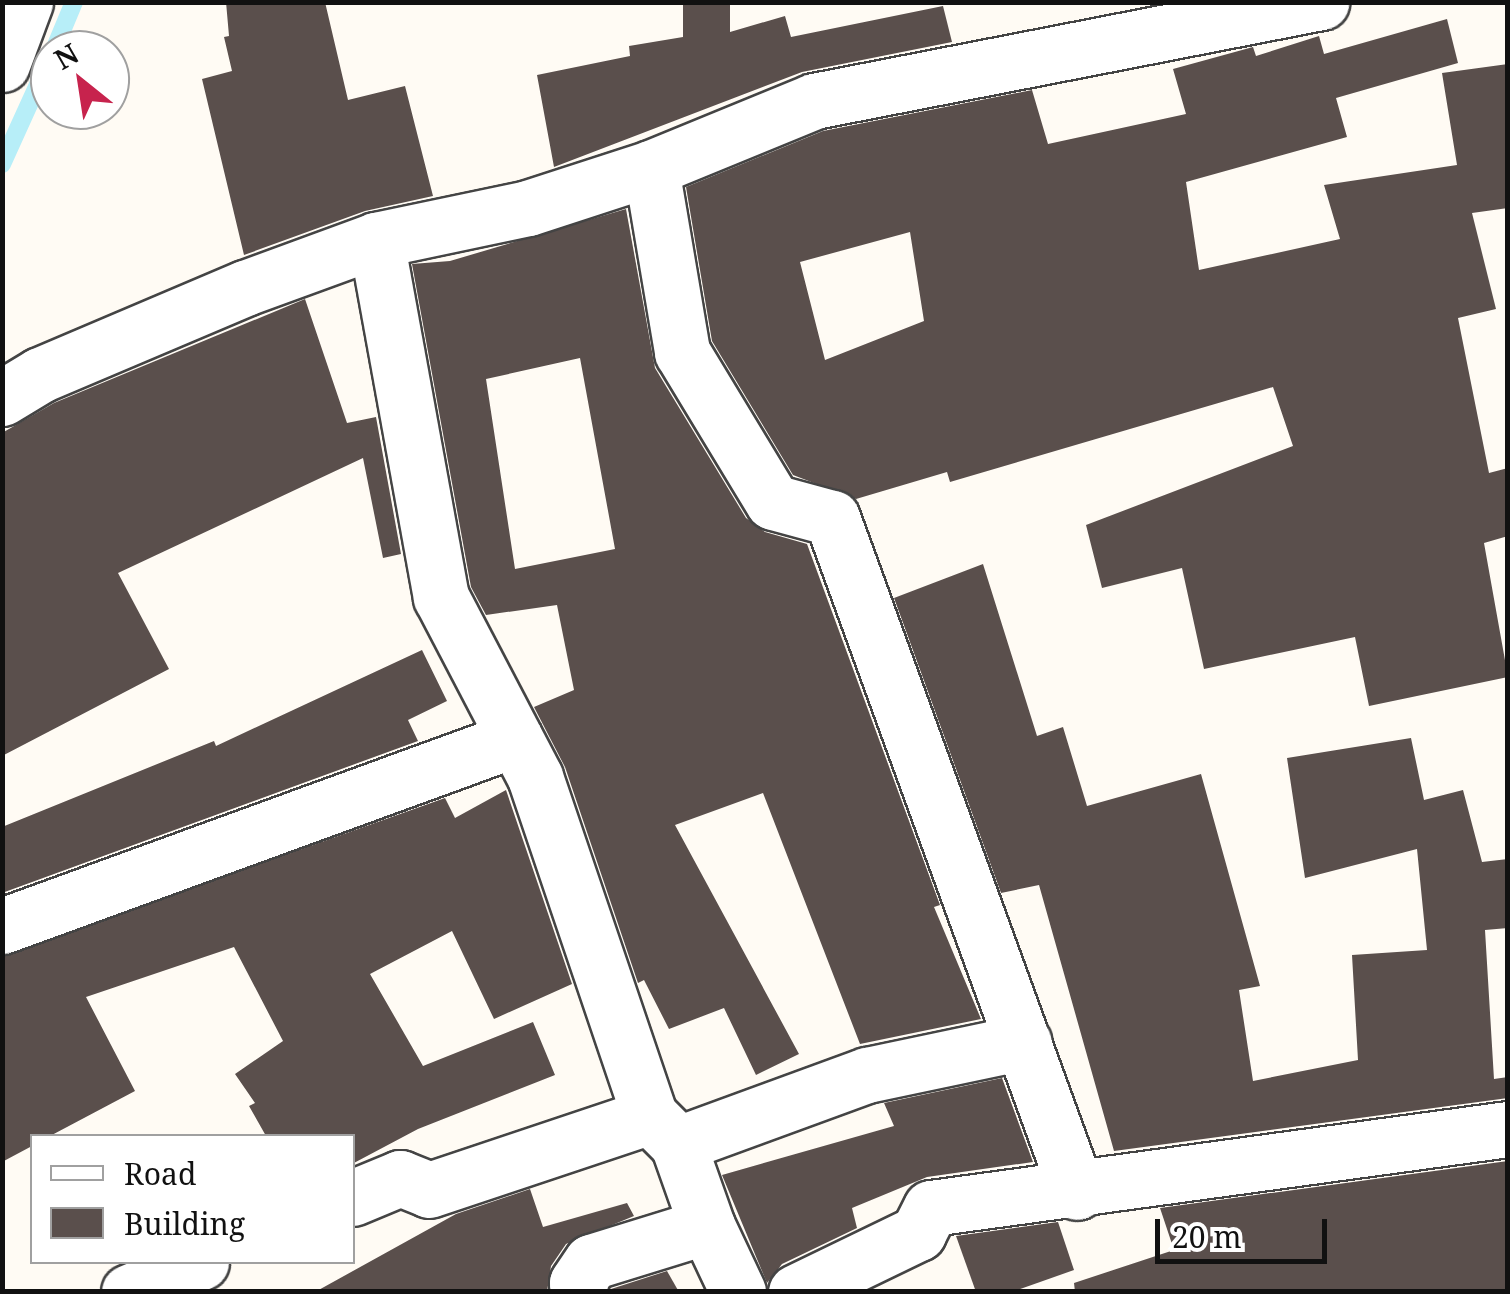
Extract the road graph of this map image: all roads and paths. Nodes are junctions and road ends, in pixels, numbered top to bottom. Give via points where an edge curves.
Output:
1 (25, 2) edge
2 (1321, 2) edge
3 (2, 64) edge
4 (650, 168) junction
5 (376, 240) junction
6 (2, 398) edge
7 (515, 739) junction
8 (2, 926) edge
9 (1024, 1042) junction
10 (1508, 1129) edge
11 (664, 1130) junction
12 (1076, 1192) junction
13 (355, 1197) edge
14 (708, 1226) junction
15 (196, 1264) edge
16 (129, 1292) edge
17 (580, 1292) edge
18 (738, 1292) edge
19 (796, 1292) edge

1 - 3 street
2 - 4 street via 814,101
4 - 5 street via 528,208
4 - 9 street via 682,352 772,502 832,518
5 - 6 street via 244,288 40,375
5 - 7 street via 441,597
7 - 8 street
7 - 11 street via 535,777
9 - 11 street via 867,1074
9 - 12 street
10 - 12 street
11 - 13 street via 428,1190 400,1178
11 - 14 street
12 - 19 street via 931,1208 918,1233
14 - 17 street via 591,1262 577,1283
14 - 18 street
15 - 16 street

